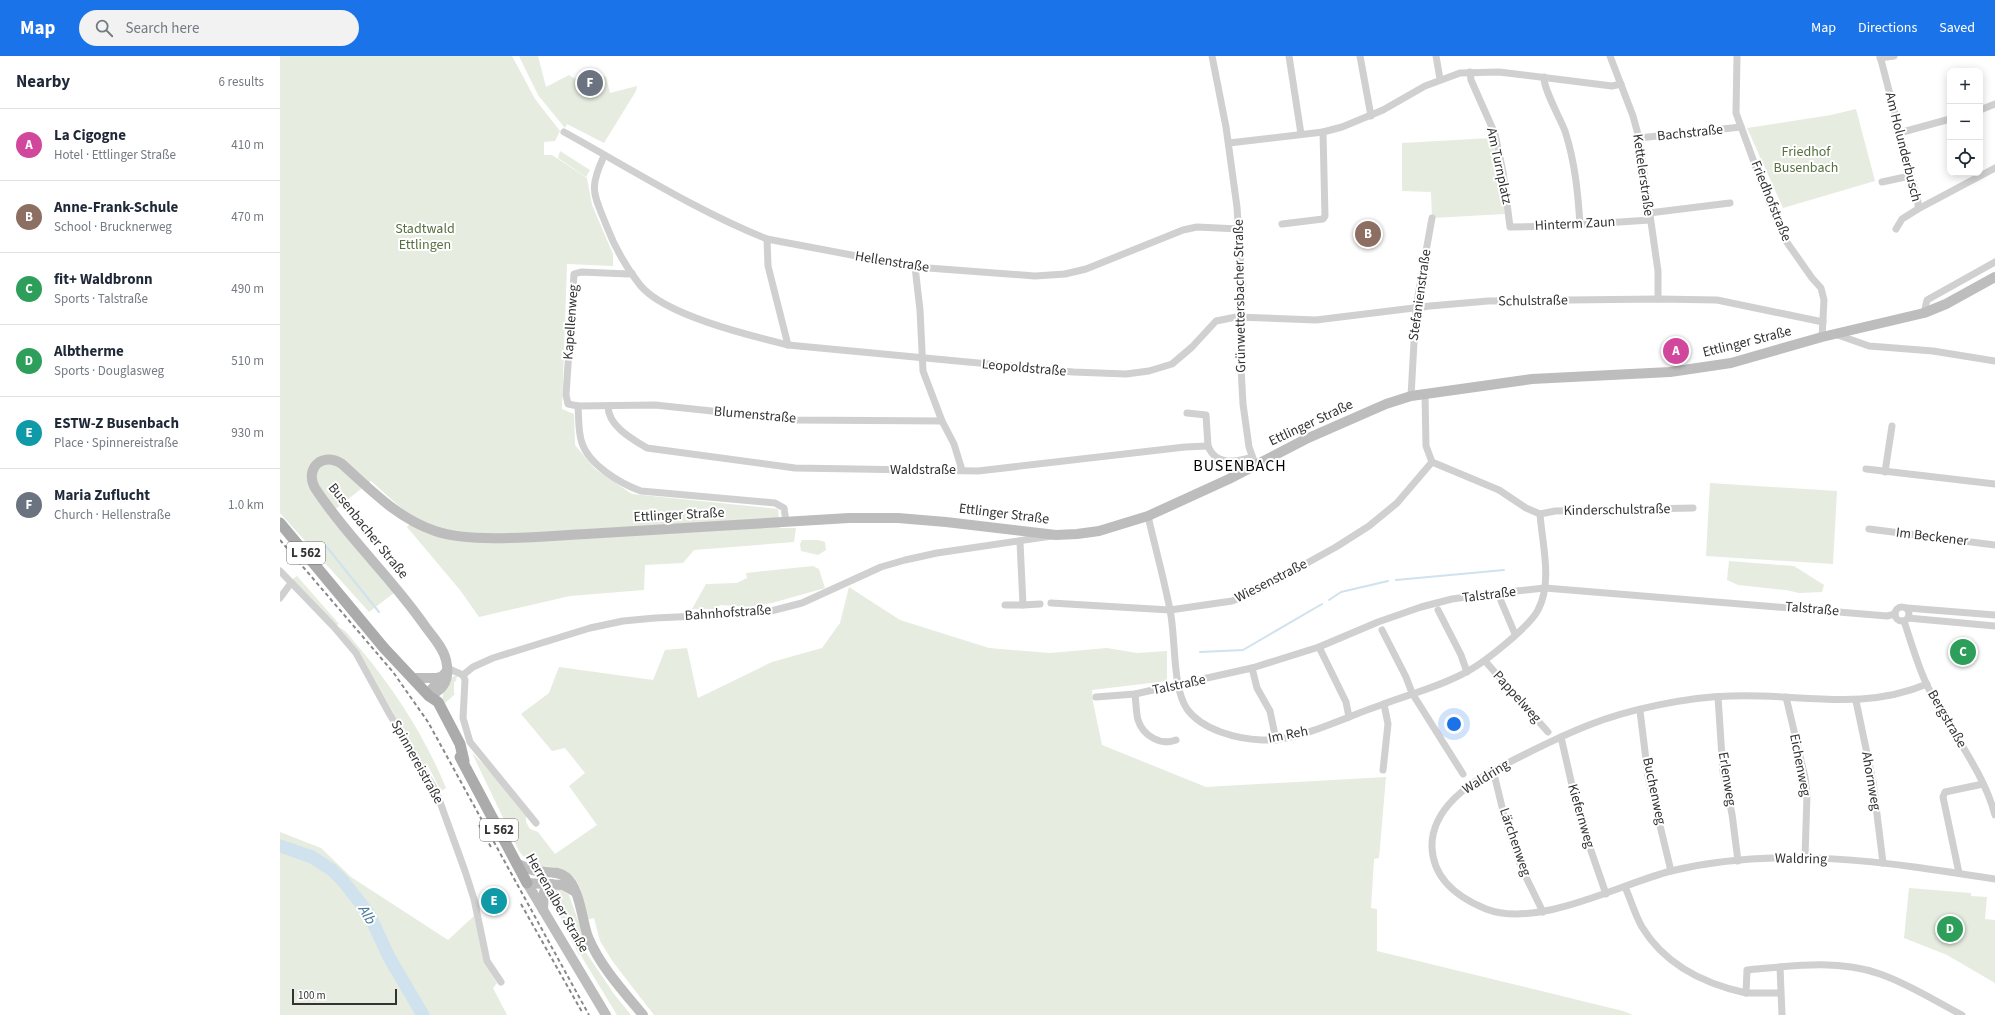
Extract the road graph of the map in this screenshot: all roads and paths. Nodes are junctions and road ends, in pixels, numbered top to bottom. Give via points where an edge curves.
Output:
1 (1212, 56) edge
2 (1289, 56) edge
3 (1360, 56) edge
4 (1436, 56) edge
5 (1610, 56) edge
6 (1737, 56) edge
7 (1894, 56) edge
8 (1880, 57) edge
9 (1470, 72) junction
10 (1544, 77) junction
11 (1440, 79) junction
12 (1621, 84) junction
13 (1995, 104) edge
14 (1983, 109) edge
15 (1371, 116) junction
16 (1947, 120) edge
17 (1741, 127) junction
18 (564, 132) dead end
19 (1323, 132) junction
20 (1899, 133) junction
21 (1301, 134) junction
22 (1639, 138) junction
23 (1229, 144) junction
24 (604, 156) junction
25 (1995, 168) edge
26 (1910, 176) junction
27 (1882, 182) dead end
28 (1730, 203) dead end
29 (1918, 209) junction
30 (1509, 216) joint
31 (1650, 217) junction
32 (1432, 218) dead end
33 (1282, 224) dead end
34 (1580, 225) junction
35 (1239, 229) junction
36 (1896, 229) dead end
37 (767, 239) junction
38 (1995, 262) edge
39 (915, 267) junction
40 (632, 273) junction
41 (1995, 277) edge
42 (1658, 299) junction
43 (1416, 308) junction
44 (1924, 313) junction
45 (1242, 317) junction
46 (1823, 322) junction
47 (1835, 334) junction
48 (1822, 337) junction
49 (788, 345) junction
50 (922, 359) junction
51 (1995, 361) edge
52 (1425, 394) junction
53 (1411, 396) junction
54 (568, 404) joint
55 (578, 406) junction
56 (608, 406) junction
57 (1186, 413) dead end
58 (942, 421) junction
59 (1892, 426) dead end
60 (1208, 446) junction
61 (1254, 461) junction
62 (1432, 462) junction
63 (1866, 469) dead end
64 (962, 470) junction
65 (1885, 472) junction
66 (1995, 484) edge
67 (1693, 508) dead end
68 (1540, 514) junction
69 (1148, 516) junction
70 (786, 522) junction
71 (280, 523) edge
72 (1869, 529) dead end
73 (1056, 534) junction
74 (549, 536) joint
75 (1020, 542) junction
76 (1995, 545) edge
77 (280, 571) edge
78 (291, 583) junction
79 (1545, 588) junction
80 (280, 598) edge
81 (1501, 601) dead end
82 (1051, 603) dead end
83 (1024, 604) junction
84 (1040, 604) dead end
85 (1005, 605) dead end
86 (1907, 608) junction
87 (1170, 610) junction
88 (1438, 610) dead end
89 (1895, 614) junction
90 (1995, 615) edge
91 (1906, 619) junction
92 (1995, 626) edge
93 (1382, 630) dead end
94 (1515, 634) junction
95 (1319, 647) junction
96 (1485, 661) junction
97 (1252, 668) junction
98 (445, 672) junction
99 (1467, 672) junction
100 (463, 675) junction
101 (414, 678) junction
102 (1927, 684) junction
103 (1179, 685) junction
104 (1412, 693) junction
105 (1135, 694) junction
106 (429, 696) junction
107 (1096, 697) dead end
108 (1718, 697) junction
109 (1786, 697) junction
110 (1856, 701) junction
111 (1384, 704) junction
112 (1640, 711) junction
113 (1349, 717) junction
114 (1548, 732) dead end
115 (1561, 737) junction
116 (1176, 740) dead end
117 (1276, 740) junction
118 (1383, 770) dead end
119 (1493, 770) junction
120 (1463, 774) dead end
121 (1983, 784) junction
122 (1995, 816) edge
123 (536, 823) dead end
124 (1805, 857) junction
125 (1738, 861) junction
126 (516, 863) junction
127 (1883, 863) junction
128 (538, 872) junction
129 (1672, 872) junction
130 (1959, 874) junction
131 (1995, 879) edge
132 (527, 883) junction
133 (551, 884) junction
134 (1625, 888) junction
135 (574, 891) junction
136 (1606, 894) junction
137 (543, 910) junction
138 (1543, 912) junction
139 (1780, 967) junction
140 (501, 982) dead end
141 (1746, 993) junction
142 (1780, 993) junction
143 (606, 1015) edge
144 (643, 1015) edge
145 (1782, 1015) edge
146 (1962, 1015) edge

1 - 23 street, Grünwettersbacher Straße
2 - 21 street
3 - 15 street
4 - 11 street
5 - 12 street, Kettelerstraße
6 - 17 street, Friedhofstraße via 1736,113
7 - 8 street
8 - 20 street, Am Holunderbusch
9 - 10 street
9 - 11 street
9 - 30 street, Am Turnplatz via 1471,80 1495,134
10 - 12 street via 1612,86
10 - 34 street via 1543,83 1557,112 1570,150
11 - 15 street via 1415,90
12 - 22 street, Kettelerstraße
13 - 14 street
15 - 19 street
16 - 20 street
17 - 22 street, Bachstraße
17 - 46 street, Friedhofstraße via 1786,241 1821,288 1824,300
18 - 24 street, Hellenstraße
19 - 21 street
19 - 33 street via 1325,216 1323,219
20 - 26 street, Am Holunderbusch
21 - 23 street
22 - 31 street, Kettelerstraße
23 - 35 street, Grünwettersbacher Straße
24 - 37 street, Hellenstraße via 746,231
24 - 40 street, Leopoldstraße via 594,180 595,200 618,252
25 - 29 street
26 - 27 street
26 - 29 street, Am Holunderbusch
28 - 31 street, Hinterm Zaun
29 - 36 street, Am Holunderbusch via 1902,219
30 - 34 street, Hinterm Zaun via 1510,227
31 - 34 street, Hinterm Zaun
31 - 42 street, Kettelerstraße via 1658,271
32 - 43 street, Stefanienstraße
35 - 39 street, Hellenstraße via 1197,227 1183,230 1086,269 1065,274 1035,276
35 - 45 street, Grünwettersbacher Straße
37 - 39 street, Hellenstraße
37 - 49 street via 768,266
38 - 44 street via 1927,300
39 - 50 street
40 - 49 street, Leopoldstraße via 640,286 650,294 687,314 746,335
40 - 54 street, Kapellenweg via 574,274 566,395
41 - 44 main road, Ettlinger Straße
42 - 43 street, Schulstraße via 1488,302
42 - 46 street, Schulstraße via 1718,300
43 - 45 street, Schulstraße via 1316,320
43 - 53 street, Stefanienstraße
44 - 47 main road, Ettlinger Straße
45 - 50 street, Leopoldstraße via 1216,321 1182,357 1172,364 1150,371 1126,374 1073,372
45 - 61 street, Grünwettersbacher Straße via 1243,404
46 - 48 street, Friedhofstraße
47 - 48 main road, Ettlinger Straße
47 - 51 street via 1869,346 1933,351
48 - 52 main road, Ettlinger Straße via 1731,363 1687,370 1532,379
49 - 50 street, Leopoldstraße
50 - 58 street via 923,372
52 - 53 main road, Ettlinger Straße
52 - 62 street via 1426,446
53 - 61 main road, Ettlinger Straße via 1386,404
54 - 55 street, Blumenstraße
55 - 56 street, Blumenstraße
55 - 70 street via 579,435 587,454 627,486 641,491 775,503 784,508
56 - 58 street, Blumenstraße via 655,405 797,420
56 - 64 street, Waldstraße via 611,419 616,425 647,448 795,468
57 - 60 street via 1206,415
58 - 64 street via 954,444
59 - 65 street
60 - 61 street via 1211,453 1222,460
60 - 64 street, Waldstraße via 978,471
61 - 69 main road, Ettlinger Straße
62 - 68 street via 1498,490
62 - 87 street, Wiesenstraße via 1396,503 1369,526 1336,547 1253,593 1232,601
63 - 65 street
65 - 66 street
67 - 68 street, Kinderschulstraße via 1554,511
68 - 79 street
69 - 73 main road, Ettlinger Straße via 1099,531
69 - 87 street, Im Reh
70 - 73 main road, Ettlinger Straße via 898,518
70 - 74 main road, Ettlinger Straße
71 - 101 main road, L 562 via 374,637
72 - 76 street, Im Beckener
73 - 75 street, Bahnhofstraße via 1048,538
74 - 98 main road, Busenbacher Straße via 480,537 437,532 402,516 337,460 327,458 313,469 312,478 320,495 411,606 442,651
75 - 83 street
75 - 100 street, Bahnhofstraße via 937,553 893,563 802,603 771,611 623,621 590,628 493,658 473,667
77 - 78 street, Spinnereistraße
78 - 80 street
78 - 140 street, Spinnereistraße via 356,653 436,791 466,871 487,960
79 - 89 street, Talstraße via 1887,616
79 - 94 street, Im Reh via 1533,618
79 - 95 street, Talstraße via 1482,594 1435,603 1392,616
81 - 94 street
82 - 87 street, Wiesenstraße
83 - 84 street
83 - 85 street
86 - 89 street, Talstraße via 1898,608
86 - 90 street
86 - 91 street via 1909,614
87 - 103 street, Im Reh
88 - 99 street
89 - 91 street via 1899,620
91 - 92 street
91 - 102 street, Bergstraße
93 - 104 street
94 - 96 street, Im Reh
95 - 97 street, Talstraße
95 - 113 street via 1346,702
96 - 99 street, Im Reh
96 - 114 street, Pappelweg
97 - 103 street, Talstraße
97 - 117 street via 1257,688 1270,711
98 - 100 street
98 - 101 main road via 436,678
98 - 106 main road
99 - 104 street, Im Reh
100 - 123 street via 463,718 470,742
101 - 106 main road, L 562
102 - 110 street, Waldring via 1881,698
102 - 121 street, Bergstraße
103 - 105 street, Talstraße
103 - 117 street, Im Reh via 1187,709 1206,725 1244,738
104 - 111 street, Im Reh
104 - 120 street
105 - 107 street, Talstraße
105 - 116 street via 1138,720 1142,728 1158,742 1169,743
106 - 126 main road, Herrenalber Straße / L 562 via 438,702 451,724 464,761
108 - 109 street, Waldring
108 - 112 street, Waldring
108 - 125 street, Erlenweg via 1724,772
109 - 110 street, Waldring
109 - 124 street, Eichenweg via 1805,777
110 - 127 street, Ahornweg via 1873,782
111 - 113 street, Im Reh
111 - 118 street via 1388,724
112 - 115 street, Waldring via 1591,724
112 - 129 street, Buchenweg via 1648,776
113 - 117 street, Im Reh via 1312,731
115 - 119 street, Waldring
115 - 136 street, Kiefernweg via 1579,816
119 - 138 street, Lärchenweg via 1521,868
119 - 138 street, Waldring via 1471,784 1449,804 1438,822 1432,835 1432,845 1438,870 1448,886 1490,910 1515,914
121 - 122 street, Bergstraße
121 - 130 street via 1944,792
124 - 125 street, Waldring
124 - 127 street, Waldring
125 - 129 street, Waldring
126 - 128 main road
126 - 132 main road, Herrenalber Straße / L 562
127 - 130 street, Waldring
128 - 132 main road
128 - 135 main road via 565,876
129 - 134 street, Waldring
130 - 131 street, Waldring
132 - 133 main road
132 - 137 main road, Herrenalber Straße
133 - 135 main road via 568,887
133 - 137 main road via 544,892
134 - 136 street, Waldring
134 - 141 street via 1651,940 1674,963 1708,983
135 - 144 main road via 592,946
136 - 138 street, Waldring
137 - 143 main road, Herrenalber Straße
139 - 141 street via 1747,970
139 - 142 street
139 - 146 street via 1829,965 1881,974
141 - 142 street
142 - 145 street

